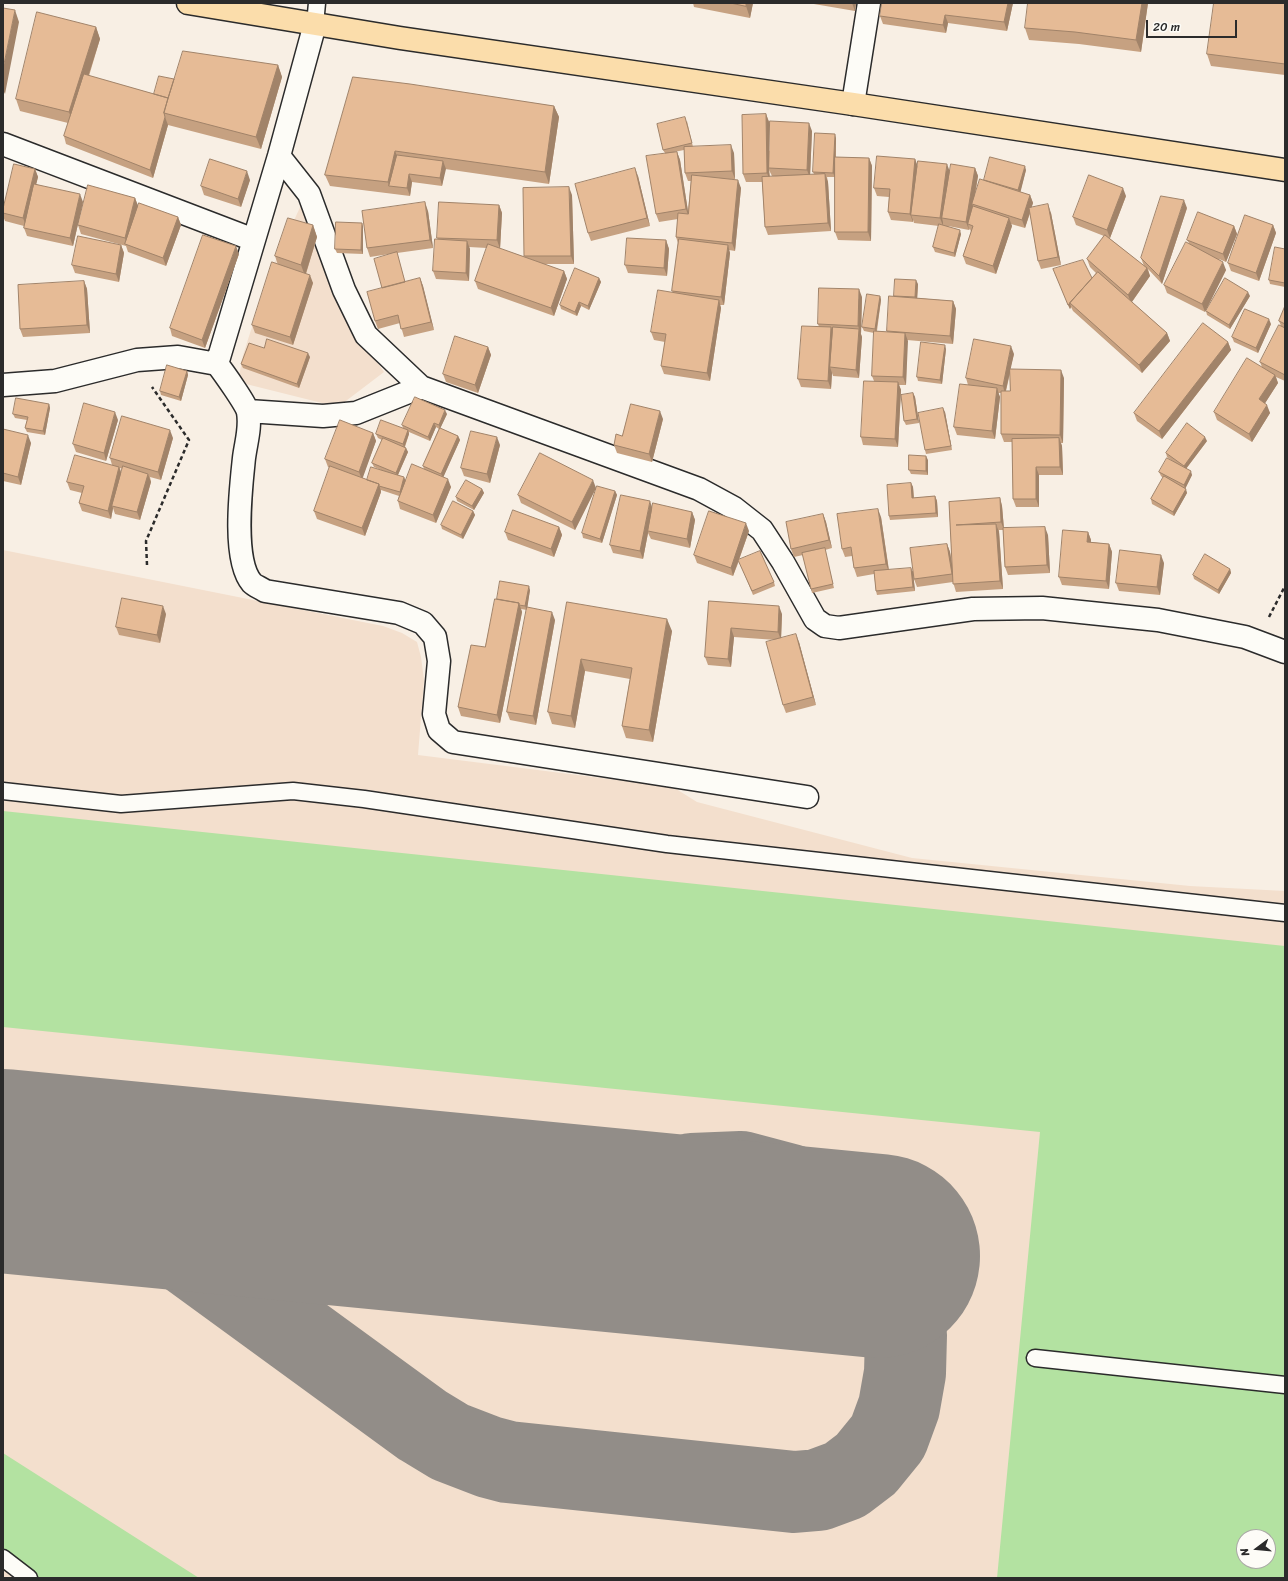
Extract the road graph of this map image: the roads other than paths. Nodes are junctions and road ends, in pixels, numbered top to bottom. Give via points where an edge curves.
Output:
1 (188, 3) edge
2 (869, 3) edge
3 (316, 13) edge
4 (853, 104) junction
5 (3, 144) edge
6 (279, 156) junction
7 (1285, 170) edge
8 (254, 240) junction
9 (217, 364) junction
10 (3, 385) edge
11 (420, 387) junction
12 (248, 411) junction
13 (1285, 652) edge
14 (3, 791) edge
15 (807, 797) dead end
16 (1285, 913) edge
17 (1035, 1358) dead end
18 (1285, 1385) edge
19 (3, 1558) edge
20 (29, 1578) edge

1 - 3 main road
2 - 4 street
3 - 4 main road via 400,38
3 - 6 street
4 - 7 main road
5 - 8 street
6 - 8 street
6 - 11 street via 309,194 344,290 366,335
8 - 9 street
9 - 10 street via 178,357 137,360 55,381
9 - 12 street
11 - 12 street via 356,412 323,416
11 - 13 street via 699,489 734,508 762,530 816,619 825,626 839,628 973,608 1042,608 1158,620 1245,637
12 - 15 street via 249,428 244,458 240,519 241,555 245,571 252,583 265,591 400,613 423,623 435,637 440,661 434,714 439,730 453,742
14 - 16 lane via 121,804 293,791 364,799 667,844
17 - 18 lane
19 - 20 lane

